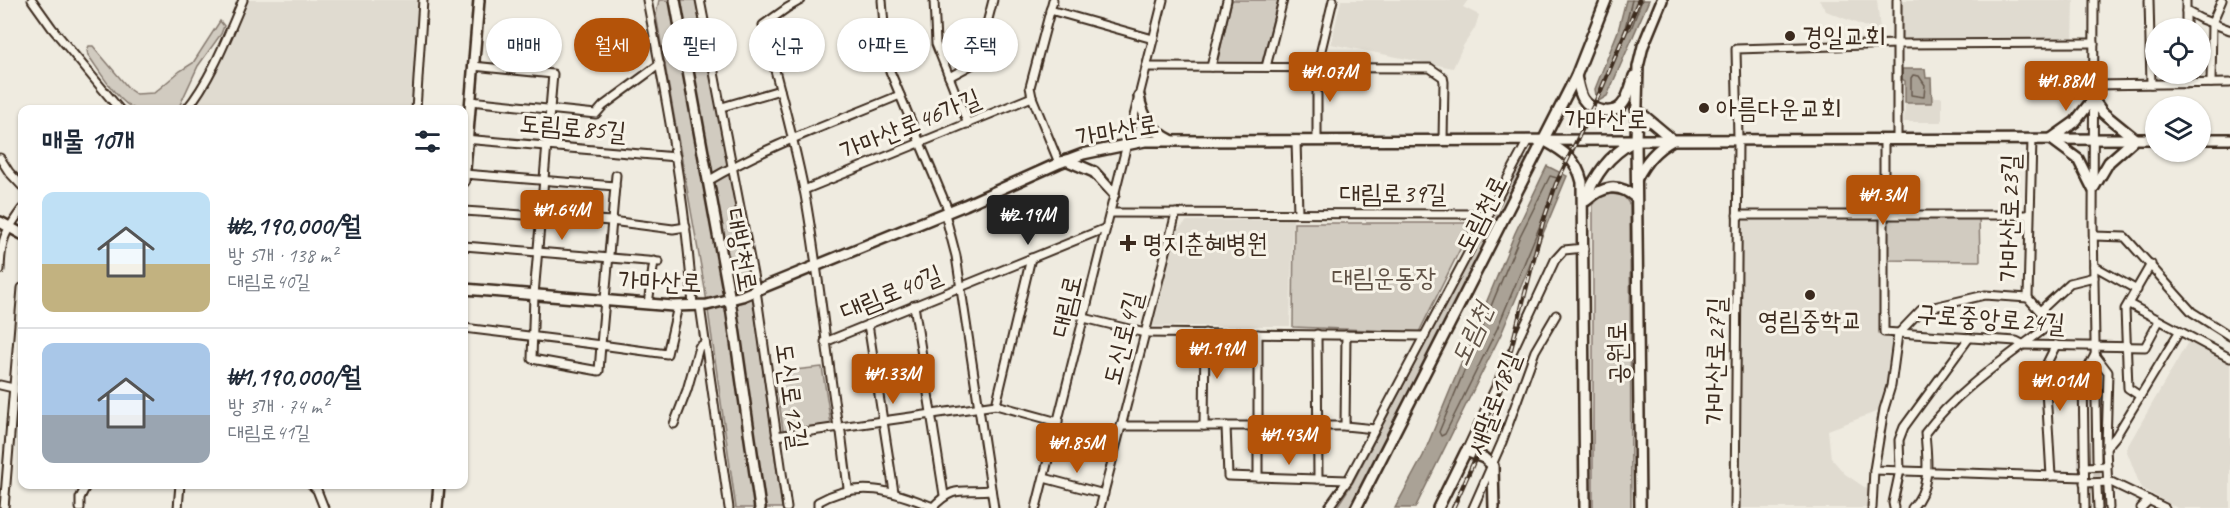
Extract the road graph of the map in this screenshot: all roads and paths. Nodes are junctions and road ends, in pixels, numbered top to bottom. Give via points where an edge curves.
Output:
1 (32, 0) edge
2 (243, 0) edge
3 (423, 0) edge
4 (479, 0) edge
5 (675, 0) edge
6 (700, 0) edge
7 (801, 0) edge
8 (882, 0) edge
9 (934, 0) edge
10 (993, 0) edge
11 (1053, 0) edge
12 (1163, 0) edge
13 (1227, 0) edge
14 (1283, 0) edge
15 (1333, 0) edge
16 (1606, 0) edge
17 (1662, 0) edge
18 (1897, 0) edge
19 (2094, 0) edge
20 (2149, 0) edge
21 (2186, 0) edge
22 (2222, 0) edge
23 (648, 1) edge
24 (1050, 10) junction
25 (2186, 11) junction
26 (2149, 18) edge
27 (2186, 18) edge
28 (2212, 23) junction
29 (2230, 30) edge
30 (1153, 39) junction
31 (2094, 43) junction
32 (1897, 44) junction
33 (660, 64) junction
34 (473, 66) junction
35 (1146, 67) junction
36 (1211, 67) junction
37 (1266, 67) junction
38 (1317, 67) junction
39 (1638, 67) junction
40 (1576, 76) junction
41 (949, 77) junction
42 (2211, 83) joint
43 (2230, 83) edge
44 (2151, 84) edge
45 (2094, 85) junction
46 (780, 90) junction
47 (900, 95) junction
48 (1139, 96) junction
49 (1032, 97) junction
50 (2094, 99) junction
51 (470, 101) junction
52 (116, 105) edge
53 (190, 105) edge
54 (416, 105) edge
55 (722, 106) junction
56 (550, 109) junction
57 (1636, 109) junction
58 (468, 117) edge
59 (968, 124) junction
60 (793, 139) junction
61 (1738, 139) junction
62 (1884, 139) junction
63 (1897, 139) junction
64 (2032, 139) junction
65 (2050, 139) junction
66 (2094, 139) junction
67 (2135, 139) junction
68 (2145, 139) edge
69 (2211, 139) edge
70 (2230, 139) edge
71 (468, 140) edge
72 (1296, 140) junction
73 (1317, 140) junction
74 (1443, 140) junction
75 (1528, 140) junction
76 (1542, 140) junction
77 (1636, 140) junction
78 (1673, 140) junction
79 (1173, 141) junction
80 (920, 143) junction
81 (547, 146) junction
82 (1126, 146) junction
83 (676, 157) junction
84 (0, 158) edge
85 (1062, 161) junction
86 (733, 166) junction
87 (468, 174) edge
88 (616, 175) dead end
89 (1636, 180) junction
90 (708, 181) junction
91 (18, 182) edge
92 (544, 182) junction
93 (615, 186) junction
94 (2093, 189) junction
95 (804, 190) junction
96 (1114, 194) junction
97 (1636, 198) junction
98 (1584, 203) junction
99 (468, 211) edge
100 (947, 213) junction
101 (1110, 213) junction
102 (1176, 213) junction
103 (1298, 213) junction
104 (1884, 213) junction
105 (1489, 214) junction
106 (18, 215) edge
107 (1737, 215) junction
108 (2029, 215) junction
109 (541, 216) junction
110 (611, 221) junction
111 (0, 222) edge
112 (9, 227) junction
113 (686, 227) junction
114 (1106, 228) junction
115 (18, 232) edge
116 (2094, 236) junction
117 (468, 246) edge
118 (1584, 248) junction
119 (538, 252) junction
120 (608, 258) junction
121 (1031, 258) junction
122 (2151, 264) junction
123 (816, 266) junction
124 (2094, 266) junction
125 (0, 270) edge
126 (2094, 278) junction
127 (960, 287) junction
128 (468, 289) edge
129 (756, 290) junction
130 (2137, 290) junction
131 (534, 295) junction
132 (2028, 298) junction
133 (604, 300) junction
134 (730, 300) junction
135 (648, 304) junction
136 (2129, 304) junction
137 (914, 305) junction
138 (678, 306) junction
139 (696, 306) junction
140 (2041, 310) junction
141 (1556, 315) dead end
142 (1084, 318) junction
143 (2159, 321) junction
144 (868, 324) junction
145 (468, 329) edge
146 (2179, 332) junction
147 (1145, 333) junction
148 (1205, 333) junction
149 (1258, 334) junction
150 (1317, 334) junction
151 (1898, 334) junction
152 (1346, 335) junction
153 (1425, 336) junction
154 (2230, 336) edge
155 (532, 337) junction
156 (1969, 338) junction
157 (825, 342) junction
158 (705, 343) junction
159 (600, 345) junction
160 (2024, 345) junction
161 (2056, 345) junction
162 (2095, 345) junction
163 (2126, 346) junction
164 (18, 348) edge
165 (2095, 356) junction
166 (2230, 358) edge
167 (0, 385) edge
168 (14, 390) junction
169 (18, 390) edge
170 (2140, 396) junction
171 (996, 405) junction
172 (979, 407) junction
173 (931, 414) junction
174 (883, 421) junction
175 (1058, 422) junction
176 (674, 424) dead end
177 (1121, 426) junction
178 (1204, 426) junction
179 (1226, 426) junction
180 (1258, 426) junction
181 (1317, 426) junction
182 (1345, 426) junction
183 (838, 427) junction
184 (1376, 429) junction
185 (776, 435) junction
186 (2106, 448) junction
187 (1466, 451) junction
188 (2097, 460) tunnel mouth
189 (1493, 466) junction
190 (2107, 466) junction
191 (2084, 467) junction
192 (1874, 470) junction
193 (1900, 470) junction
194 (1928, 471) junction
195 (2051, 476) junction
196 (1258, 477) junction
197 (1044, 478) junction
198 (1318, 479) junction
199 (1348, 480) junction
200 (2084, 480) junction
201 (2108, 482) junction
202 (2097, 487) tunnel mouth
203 (85, 489) edge
204 (180, 489) edge
205 (316, 489) edge
206 (439, 489) edge
207 (847, 490) junction
208 (991, 490) junction
209 (894, 492) junction
210 (1104, 494) junction
211 (944, 495) junction
212 (2149, 500) junction
213 (4, 508) edge
214 (80, 508) edge
215 (178, 508) edge
216 (324, 508) edge
217 (437, 508) edge
218 (729, 508) edge
219 (760, 508) edge
220 (787, 508) edge
221 (818, 508) edge
222 (933, 508) edge
223 (994, 508) edge
224 (1036, 508) edge
225 (1100, 508) edge
226 (1328, 508) edge
227 (1356, 508) edge
228 (1438, 508) edge
229 (1473, 508) edge
230 (1494, 508) edge
231 (1585, 508) edge
232 (1640, 508) edge
233 (1735, 508) edge
234 (1872, 508) edge
235 (1894, 508) edge
236 (1912, 508) edge
237 (2085, 508) edge
238 (2098, 508) edge
239 (2109, 508) edge
240 (2141, 508) edge
241 (2165, 508) edge

1 - 52 street
2 - 53 street via 231,32
3 - 54 street
4 - 34 main road
5 - 90 main road, 대방천로
6 - 55 street, 도신로12길
7 - 46 street via 763,25
8 - 47 street via 887,64
9 - 41 street via 936,44
10 - 41 street via 977,62
11 - 24 street
12 - 30 street, 대림로
13 - 36 street
14 - 37 street
15 - 38 street
16 - 40 main road, 도림천로
17 - 39 main road
18 - 32 street
19 - 31 street
20 - 26 street
21 - 25 street
22 - 28 street
23 - 33 street
24 - 30 street
24 - 49 street via 1030,87
25 - 27 street
25 - 28 street
28 - 29 street
28 - 42 street
30 - 35 street, 대림로
31 - 32 street
31 - 45 street
32 - 61 street, 가마산로27길 via 1736,49
32 - 63 street
33 - 56 street via 596,114
33 - 83 street
34 - 51 main road
34 - 56 street via 552,74
35 - 36 street
35 - 48 street, 대림로
36 - 37 street
37 - 38 street
38 - 73 street
38 - 74 street via 1430,68 1444,82
39 - 40 main road via 1626,99 1616,110 1608,112 1586,103
39 - 57 main road
40 - 76 main road, 도림천로
41 - 59 street
42 - 43 street
44 - 45 street
45 - 50 street
46 - 55 street
46 - 60 street
47 - 60 street
47 - 80 street
48 - 79 main road via 1149,123 1161,136
48 - 82 street, 대림로
49 - 59 street, 가마산로46가길
49 - 85 street, 가마산로
50 - 65 main road via 2075,122
50 - 66 street
50 - 67 main road via 2103,113
51 - 56 street
51 - 58 main road
55 - 86 street, 도신로12길
56 - 81 street
57 - 77 main road
57 - 78 main road
59 - 80 street, 가마산로46가길
60 - 86 street
60 - 95 street
61 - 62 main road, 가마산로
61 - 78 main road, 가마산로
61 - 107 street, 가마산로27길
62 - 63 main road, 가마산로
62 - 104 street
63 - 64 main road, 가마산로
64 - 65 main road, 가마산로
64 - 108 street, 가마산로23길
65 - 66 main road, 가마산로
65 - 94 main road via 2078,159
66 - 67 main road, 가마산로
66 - 94 street
67 - 68 main road, 가마산로
67 - 94 main road via 2109,162
69 - 70 main road
71 - 81 street, 도림로85길
72 - 73 main road, 가마산로
72 - 79 main road, 가마산로
72 - 103 street
73 - 74 main road, 가마산로
74 - 75 main road, 가마산로
75 - 76 main road, 가마산로
75 - 105 street
76 - 77 main road, 가마산로
76 - 98 main road, 공원로 via 1568,154 1579,169
76 - 227 main road, 도림천로
77 - 78 main road, 가마산로
77 - 89 main road, 공원로
77 - 98 main road via 1599,170
78 - 89 main road via 1649,158
79 - 82 main road, 가마산로
80 - 95 street, 가마산로46가길
80 - 100 street
81 - 83 street, 도림로85길
81 - 92 street
82 - 85 main road, 가마산로
82 - 96 street, 대림로
83 - 113 street
84 - 91 street
85 - 96 main road via 1094,172
85 - 100 main road, 가마산로
86 - 90 street
86 - 129 street, 도신로12길
87 - 92 street
88 - 93 street
89 - 97 main road, 공원로
90 - 134 main road, 대방천로
92 - 93 street
92 - 109 street
93 - 110 street
94 - 116 street
95 - 123 street
96 - 101 street, 대림로
97 - 98 main road via 1613,187 1599,191
97 - 232 main road, 공원로
98 - 118 main road, 공원로
99 - 109 street
100 - 123 main road, 가마산로
100 - 127 street
101 - 102 street, 대림로39길
101 - 114 street, 대림로
102 - 103 street, 대림로39길
102 - 147 street, 도신로4길
103 - 105 street, 대림로39길
104 - 107 street
104 - 108 street
104 - 151 street, 구로중앙로24길 via 1884,332
105 - 153 street
106 - 112 street
107 - 233 street, 가마산로27길
108 - 132 street, 가마산로23길
109 - 110 street
109 - 119 street
110 - 113 street via 673,229
110 - 120 street
111 - 112 main road
112 - 115 main road
112 - 125 street via 4,234
113 - 139 street
114 - 121 street, 대림로40길
114 - 142 street, 대림로
116 - 122 street via 2125,237
116 - 124 street
117 - 119 street
118 - 187 street via 1564,250 1555,260
118 - 231 main road, 공원로
119 - 120 street
119 - 131 street
120 - 133 street
120 - 135 street via 656,262
121 - 127 street, 대림로40길
121 - 171 street
122 - 130 street
122 - 154 street via 2192,312
123 - 129 main road, 가마산로
123 - 157 street
124 - 126 street
124 - 130 street
126 - 140 street via 2070,283
126 - 162 street
127 - 137 street, 대림로40길
127 - 172 street
128 - 131 main road, 가마산로
129 - 134 main road, 가마산로
129 - 185 street, 도신로12길
130 - 136 street
131 - 133 main road, 가마산로
131 - 155 street
132 - 140 street
132 - 151 street via 1985,296 1921,310
133 - 135 main road, 가마산로
133 - 159 street, 가마산로
134 - 139 main road, 가마산로
134 - 219 main road, 대방천로
135 - 138 main road, 가마산로
136 - 143 street
136 - 163 street via 2125,309
137 - 144 street, 대림로40길
137 - 173 street
138 - 139 main road, 가마산로
138 - 159 street via 667,354
139 - 158 street
140 - 160 street via 2051,324
141 - 189 street, 새말로18길 via 1535,351
142 - 147 street
142 - 175 street, 대림로
143 - 146 street
143 - 163 street via 2145,347
144 - 157 street, 대림로40길
144 - 174 street
145 - 155 street
146 - 166 street
146 - 170 street
147 - 148 street
147 - 177 street, 도신로4길
148 - 149 street
148 - 178 street
149 - 150 street
149 - 180 street
150 - 152 street
150 - 181 street
151 - 156 street, 구로중앙로24길
151 - 192 street
152 - 153 street
152 - 182 street
153 - 184 street
155 - 159 street
155 - 159 street, 가마산로 via 532,359 600,371
156 - 160 street, 구로중앙로24길
156 - 193 street via 1904,427 1899,440
157 - 183 street
158 - 176 street via 699,347
158 - 218 street
160 - 161 street, 구로중앙로24길
160 - 194 street via 1933,421 1925,433
161 - 162 street, 구로중앙로24길
161 - 195 street via 2045,373
162 - 163 street, 구로중앙로24길
162 - 165 street
163 - 170 street via 2128,388
164 - 168 street
165 - 186 street via 2108,372
165 - 188 street
165 - 191 street via 2083,377
167 - 168 street
168 - 169 street
168 - 213 street
170 - 186 street
171 - 172 street
171 - 175 street
172 - 173 street
172 - 208 street
173 - 174 street
173 - 211 street
174 - 183 street
174 - 209 street
175 - 197 street, 대림로
177 - 178 street
177 - 210 street, 도신로4길
178 - 179 street
179 - 180 street
179 - 196 street via 1228,476
180 - 181 street
180 - 196 street
181 - 182 street
181 - 198 street
182 - 184 street
183 - 185 street
183 - 207 street
184 - 199 street
185 - 220 street, 도신로12길
186 - 190 street
187 - 189 main road
187 - 228 main road
189 - 229 street, 새말로18길
189 - 230 main road
190 - 191 street
190 - 201 street
191 - 200 street
192 - 193 street
192 - 234 street
193 - 194 street
193 - 235 street
194 - 195 street
194 - 236 street via 1918,502
195 - 200 street
196 - 198 street
197 - 210 street
197 - 224 street, 대림로
198 - 199 street
199 - 226 street
200 - 201 street
200 - 237 street
201 - 212 street
201 - 239 street
202 - 238 street
203 - 214 street
204 - 215 street
205 - 216 street
206 - 217 main road
207 - 209 street
207 - 221 street via 818,502
208 - 211 street via 960,490
208 - 223 street
209 - 222 street
210 - 225 street, 도신로4길
211 - 222 street
212 - 240 street
212 - 241 street

